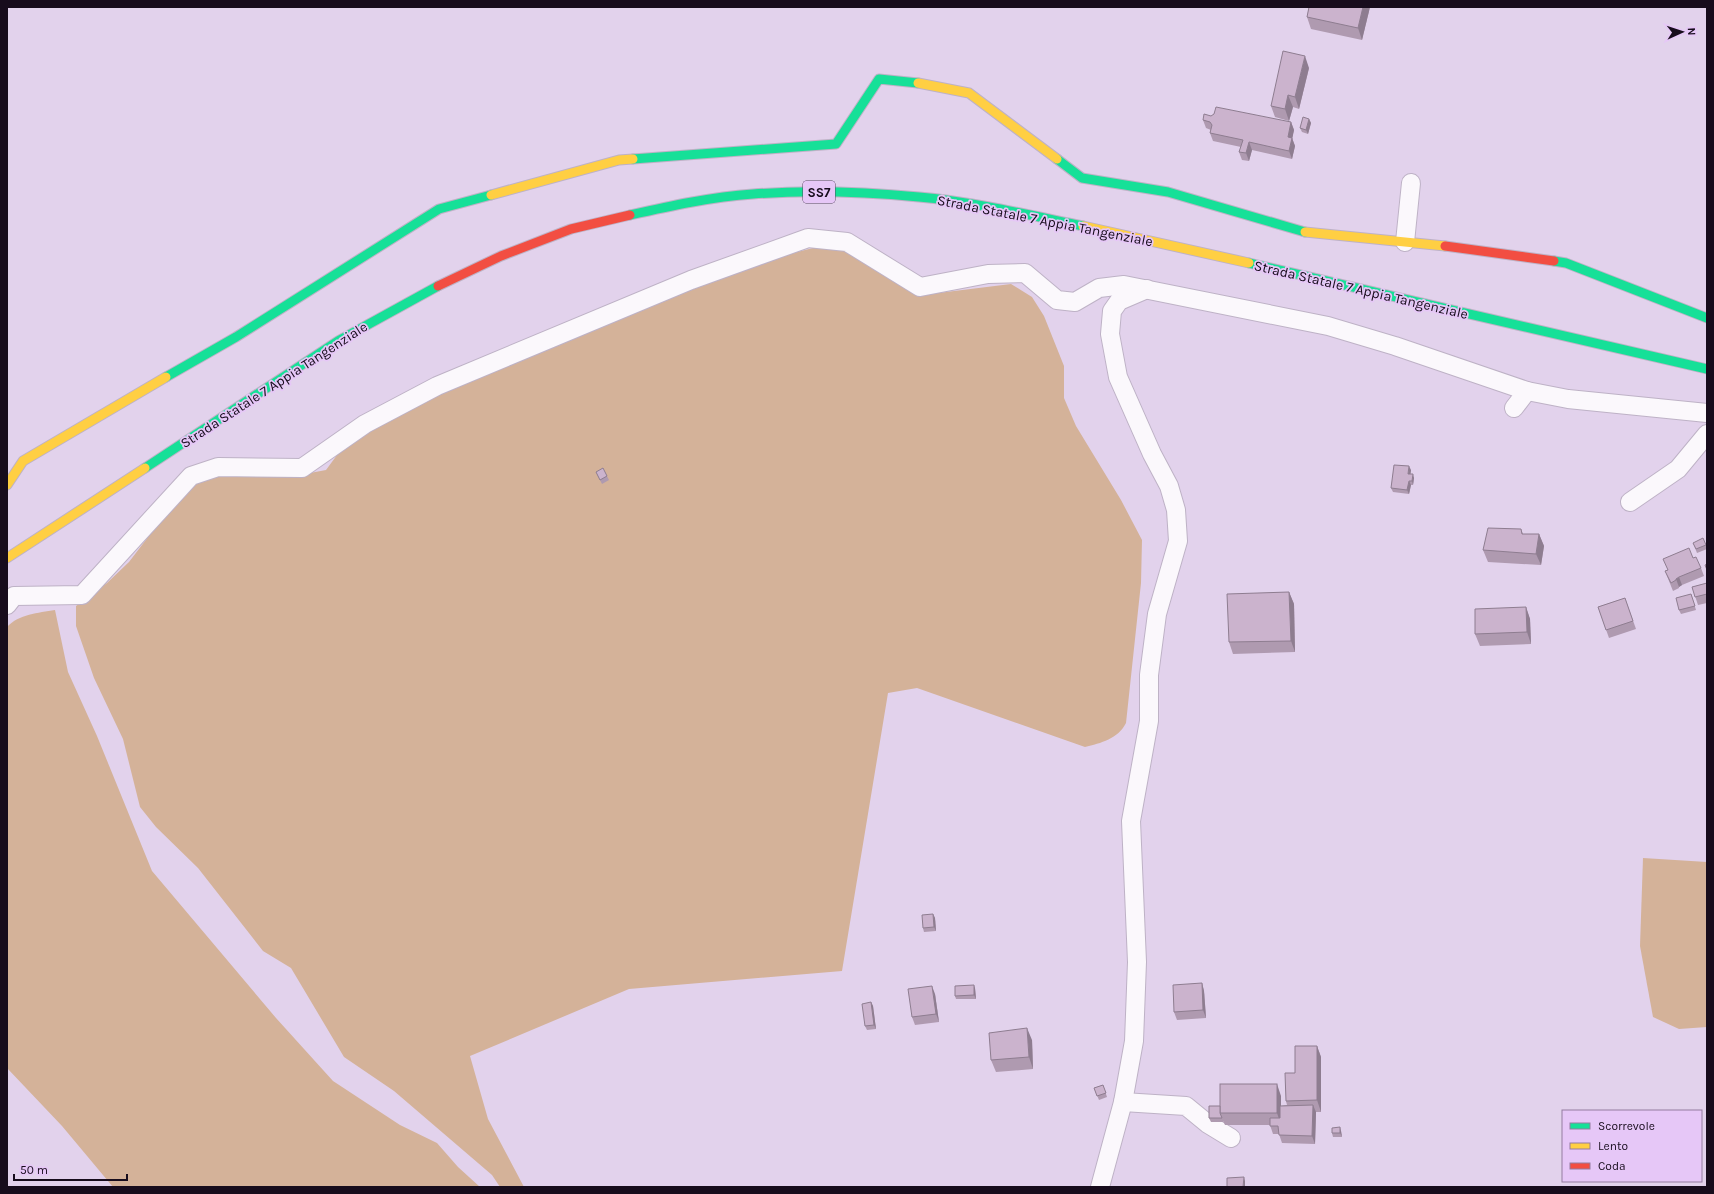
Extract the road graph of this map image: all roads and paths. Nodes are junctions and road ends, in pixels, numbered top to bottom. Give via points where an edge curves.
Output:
1 (1411, 183) dead end
2 (1405, 242) junction
3 (1147, 289) junction
4 (1707, 318) edge
5 (1707, 369) edge
6 (1527, 391) junction
7 (1514, 408) dead end
8 (1707, 413) edge
9 (1707, 434) edge
10 (7, 485) edge
11 (1630, 502) dead end
12 (7, 558) edge
13 (7, 605) edge
14 (1123, 1102) junction
15 (1231, 1138) dead end
16 (1100, 1187) edge

1 - 2 street
2 - 4 main road via 1566,263
2 - 10 main road via 1302,232 1270,217 1168,192 1082,178 969,93 922,83 879,79 836,144 619,160 439,209 236,337 23,461
3 - 6 street via 1328,326
3 - 13 street via 1124,285 1099,288 1075,302 1057,300 1025,273 988,274 920,287 847,242 808,238 691,280 437,386 365,424 302,468 218,467 191,476 82,595 14,596
3 - 14 street via 1119,301 1112,311 1110,334 1118,377 1152,454 1170,486 1176,510 1178,541 1157,614 1149,675 1149,721 1131,821 1137,962 1142,984
5 - 12 main road, Strada Statale 7 Appia Tangenziale / SS7 via 1105,230 995,208 911,197 825,192 752,194 680,204 571,229 443,283 338,341
6 - 7 street
6 - 8 street via 1568,399
9 - 11 street via 1678,469
14 - 15 street via 1186,1106
14 - 16 street

